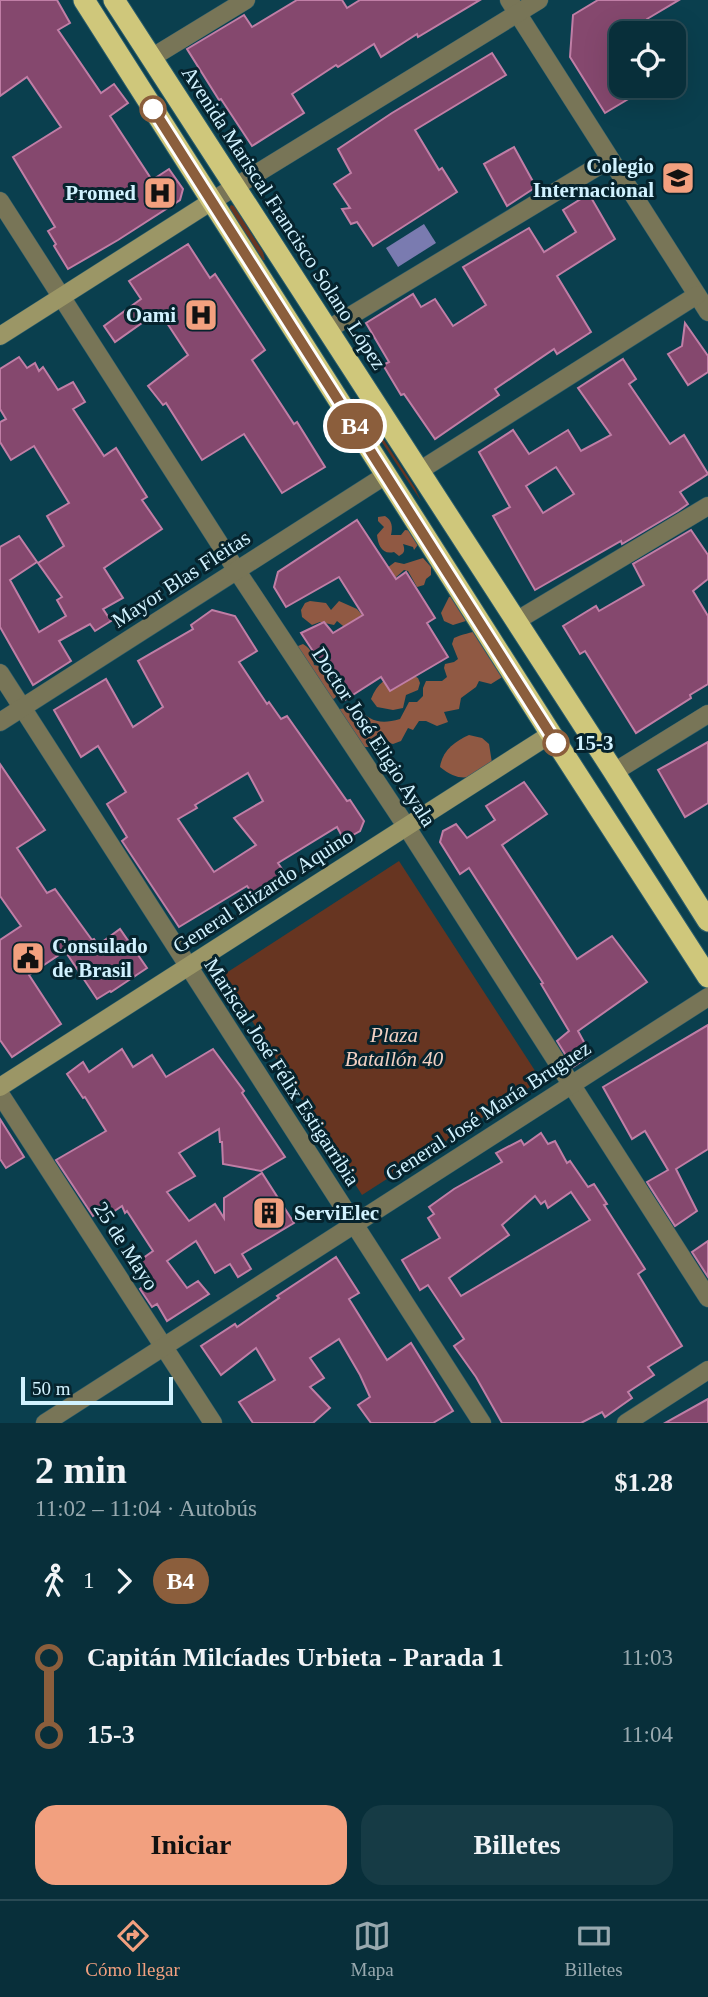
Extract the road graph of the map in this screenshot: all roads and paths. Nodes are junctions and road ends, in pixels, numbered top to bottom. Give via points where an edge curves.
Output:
1 (84, 0) edge
2 (100, 0) edge
3 (114, 0) edge
4 (246, 0) edge
5 (538, 0) edge
6 (513, 6) edge
7 (151, 58) junction
8 (195, 127) junction
9 (610, 159) junction
10 (234, 187) junction
11 (0, 201) edge
12 (212, 201) junction
13 (697, 295) junction
14 (61, 297) junction
15 (708, 312) edge
16 (327, 330) junction
17 (0, 336) edge
18 (419, 471) junction
19 (386, 475) junction
20 (708, 506) edge
21 (237, 571) junction
22 (516, 621) junction
23 (0, 673) edge
24 (22, 708) junction
25 (708, 714) edge
26 (0, 722) edge
27 (551, 734) junction
28 (614, 772) junction
29 (406, 826) junction
30 (708, 921) edge
31 (187, 967) junction
32 (708, 977) edge
33 (708, 997) edge
34 (571, 1085) junction
35 (0, 1087) edge
36 (0, 1094) edge
37 (354, 1224) junction
38 (708, 1298) edge
39 (164, 1347) junction
40 (708, 1370) edge
41 (45, 1423) edge
42 (213, 1423) edge
43 (482, 1423) edge
44 (626, 1423) edge

1 - 12 highway
2 - 8 highway via 155,85
3 - 7 highway, Avenida Mariscal Francisco Solano López
4 - 7 street
5 - 6 street
6 - 9 street
6 - 10 street
7 - 8 highway, Avenida Mariscal Francisco Solano López
8 - 10 highway, Avenida Mariscal Francisco Solano López
9 - 13 street
9 - 16 street
10 - 12 street
10 - 16 highway, Avenida Mariscal Francisco Solano López
11 - 14 street, Doctor José Eligio Ayala
12 - 14 main road
12 - 19 highway
13 - 15 street
13 - 18 street
14 - 17 main road
14 - 21 street, Doctor José Eligio Ayala
16 - 18 highway, Avenida Mariscal Francisco Solano López
18 - 22 highway, Avenida Mariscal Francisco Solano López
19 - 21 street, Mayor Blas Fleitas
19 - 27 highway
20 - 22 street
21 - 24 street, Mayor Blas Fleitas
21 - 29 street, Doctor José Eligio Ayala
22 - 28 highway, Avenida Mariscal Francisco Solano López
23 - 24 street, Mariscal José Félix Estigarribia
24 - 26 street, Mayor Blas Fleitas
24 - 31 street, Mariscal José Félix Estigarribia
25 - 28 street
27 - 29 main road, General Elizardo Aquino
27 - 32 highway
28 - 30 highway, Avenida Mariscal Francisco Solano López
29 - 31 main road, General Elizardo Aquino
29 - 34 street, Doctor José Eligio Ayala
31 - 35 main road, General Elizardo Aquino
31 - 37 street, Mariscal José Félix Estigarribia
33 - 34 street, General José María Bruguez
34 - 37 street, General José María Bruguez
34 - 38 street, Doctor José Eligio Ayala
36 - 39 street, 25 de Mayo
37 - 39 street, General José María Bruguez
37 - 43 street, Mariscal José Félix Estigarribia
39 - 41 street, General José María Bruguez
39 - 42 street, 25 de Mayo
40 - 44 street

